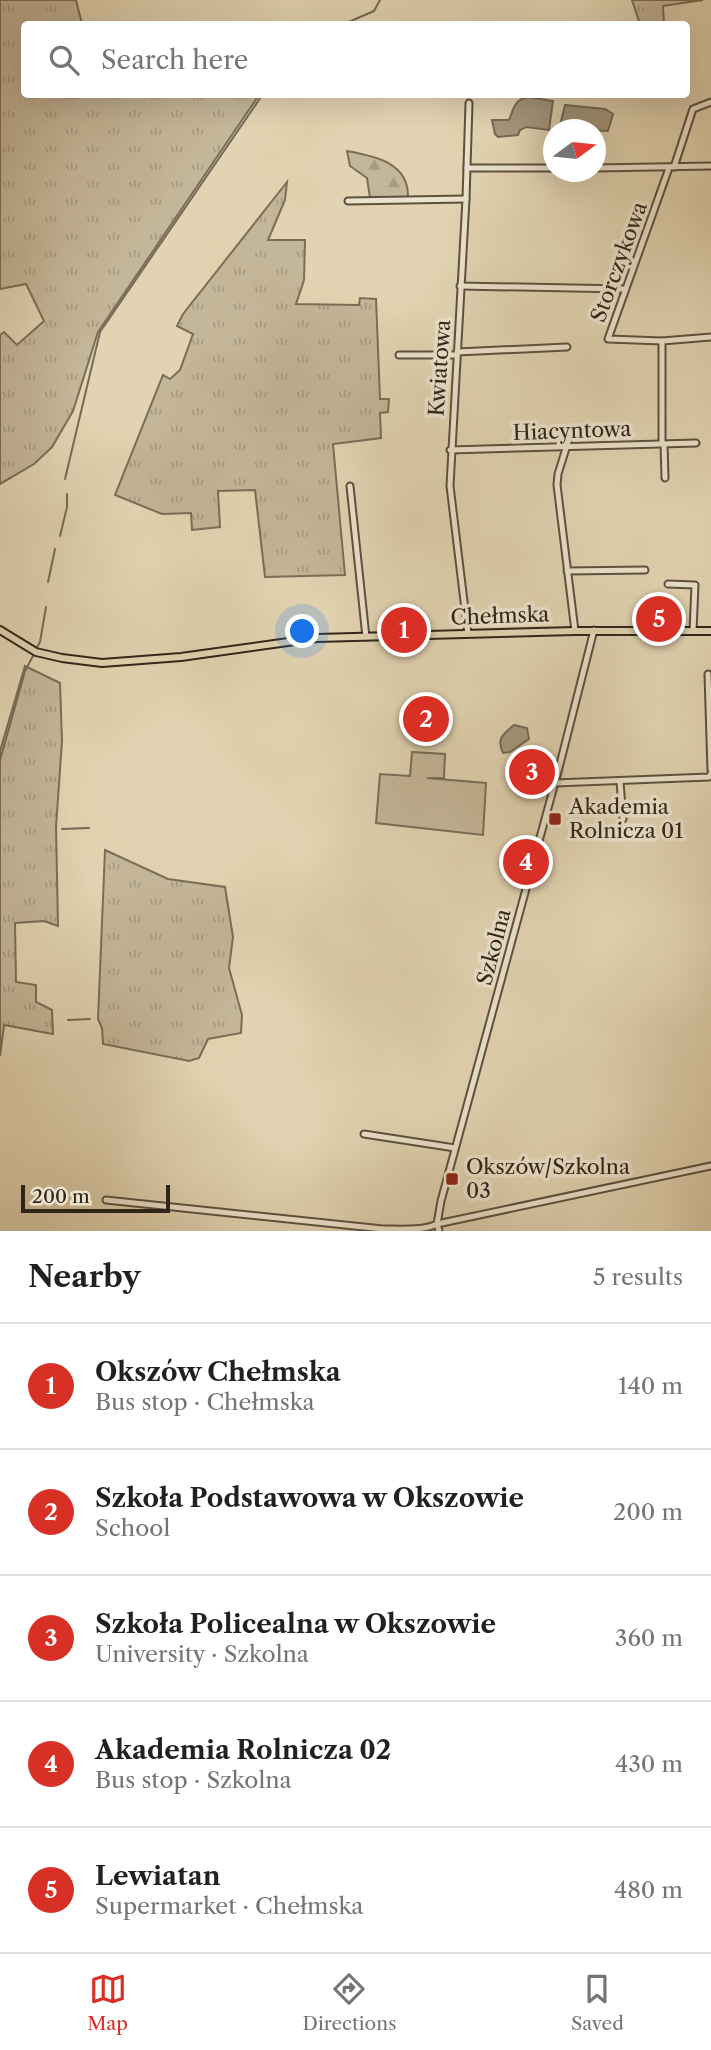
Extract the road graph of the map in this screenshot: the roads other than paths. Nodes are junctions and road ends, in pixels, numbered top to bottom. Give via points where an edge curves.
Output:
1 (711, 102) edge
2 (468, 103) dead end
3 (711, 166) edge
4 (467, 168) junction
5 (543, 168) edge
6 (606, 168) edge
7 (672, 168) junction
8 (466, 199) junction
9 (348, 201) dead end
10 (460, 286) junction
11 (625, 289) junction
12 (711, 337) edge
13 (662, 341) junction
14 (567, 347) dead end
15 (456, 354) junction
16 (399, 355) dead end
17 (572, 429) dead end
18 (663, 443) junction
19 (696, 443) dead end
20 (566, 448) junction
21 (450, 450) junction
22 (665, 478) dead end
23 (350, 486) dead end
24 (645, 569) dead end
25 (567, 571) junction
26 (668, 584) dead end
27 (0, 630) edge
28 (575, 631) junction
29 (594, 631) junction
30 (693, 631) junction
31 (711, 631) edge
32 (468, 635) junction
33 (366, 637) junction
34 (708, 674) dead end
35 (711, 772) edge
36 (620, 782) junction
37 (555, 783) junction
38 (623, 819) dead end
39 (364, 1134) dead end
40 (456, 1148) junction
41 (711, 1166) edge
42 (106, 1200) dead end
43 (438, 1227) edge
44 (346, 1228) edge

1 - 7 street, Storczykowa via 693,109
2 - 4 street, Kwiatowa
3 - 7 street
4 - 5 street
4 - 8 street, Kwiatowa
6 - 7 street
7 - 11 street, Storczykowa
8 - 9 street
8 - 10 street, Kwiatowa
10 - 11 street
10 - 15 street, Kwiatowa
11 - 13 street, Storczykowa via 608,339
12 - 13 street
13 - 18 street
14 - 15 street
15 - 16 street
15 - 21 street, Kwiatowa
17 - 20 street
18 - 19 street, Hiacyntowa
18 - 20 street, Hiacyntowa
18 - 22 street
20 - 21 street, Hiacyntowa
20 - 25 street via 557,485
21 - 32 street, Kwiatowa
23 - 33 street
24 - 25 street
25 - 28 street
26 - 30 street via 695,585
27 - 33 main road, Chełmska via 41,654 94,662
28 - 29 main road, Chełmska
28 - 32 main road, Chełmska
29 - 30 main road, Chełmska
29 - 37 street, Szkolna
30 - 31 main road, Chełmska
32 - 33 main road, Chełmska
34 - 35 street
35 - 36 street via 709,777
36 - 37 street
36 - 38 street
37 - 40 street, Szkolna
39 - 40 street
40 - 43 street, Szkolna
41 - 43 street
42 - 44 street
43 - 44 street

